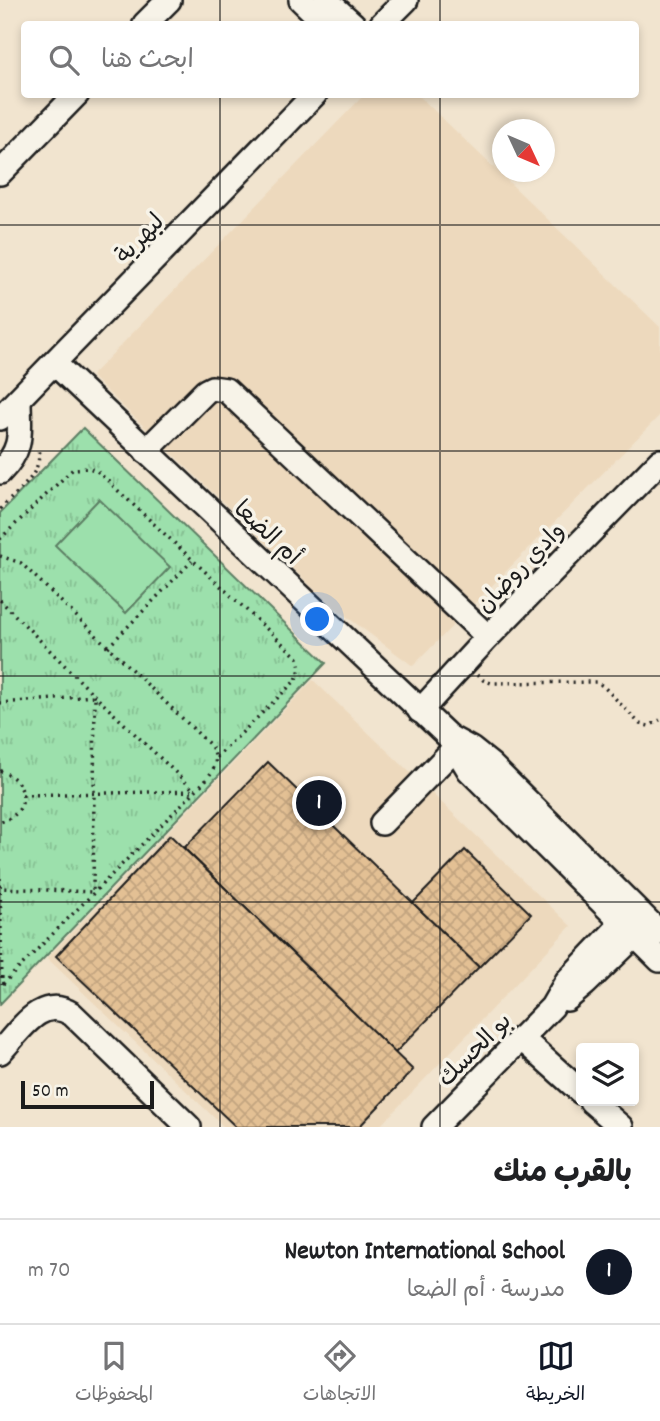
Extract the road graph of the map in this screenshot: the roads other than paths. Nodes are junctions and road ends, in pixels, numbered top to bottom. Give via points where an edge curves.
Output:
1 (169, 0) edge
2 (301, 0) edge
3 (326, 0) edge
4 (406, 0) edge
5 (148, 21) edge
6 (323, 21) edge
7 (350, 21) edge
8 (385, 21) edge
9 (73, 98) edge
10 (311, 98) edge
11 (4, 162) edge
12 (54, 363) junction
13 (19, 399) junction
14 (0, 418) edge
15 (146, 451) junction
16 (660, 461) edge
17 (0, 472) edge
18 (488, 637) junction
19 (420, 710) junction
20 (452, 743) junction
21 (382, 823) dead end
22 (640, 925) edge
23 (660, 960) edge
24 (522, 1038) junction
25 (0, 1052) edge
26 (576, 1087) edge
27 (598, 1106) edge
28 (189, 1127) edge
29 (434, 1127) edge
30 (621, 1127) edge

1 - 5 street
2 - 6 street
3 - 7 street
4 - 8 street
9 - 11 street
10 - 12 street, لبهرية
12 - 13 street, لبهرية
12 - 15 street, أم الضعا
13 - 14 street, لبهرية
13 - 17 street via 19,445
15 - 18 street via 206,391 226,390
15 - 19 street, أم الضعا
16 - 18 street, وادي روضان
18 - 19 street, وادي روضان
19 - 20 street, أم الضعا
20 - 21 street
20 - 22 street, أم الضعا via 471,749 491,765
22 - 23 street, أم الضعا
22 - 24 street, بو الحسك via 578,991 552,1007
24 - 26 street
24 - 29 street, بو الحسك
25 - 28 street via 42,1010 60,1007
27 - 30 street

